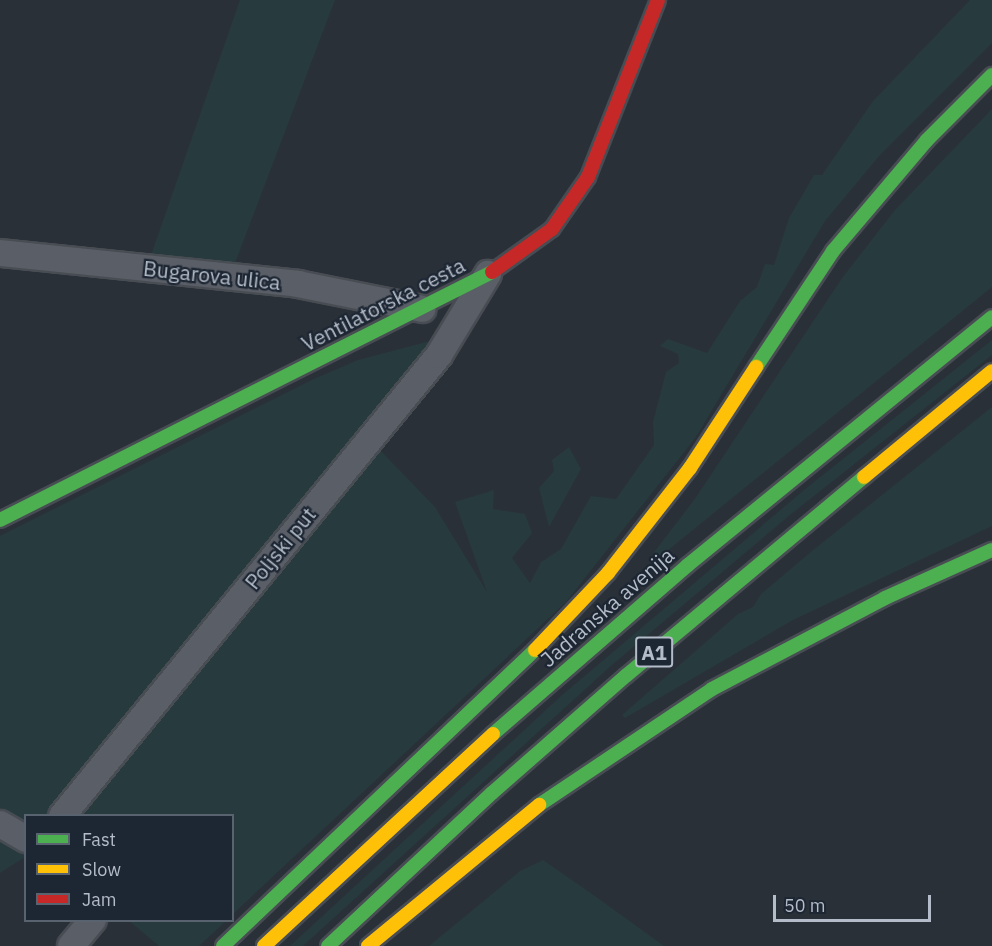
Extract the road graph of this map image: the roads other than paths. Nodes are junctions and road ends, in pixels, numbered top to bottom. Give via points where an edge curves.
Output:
1 (658, 0) edge
2 (992, 75) edge
3 (0, 253) edge
4 (489, 274) junction
5 (423, 309) junction
6 (992, 317) edge
7 (992, 371) edge
8 (0, 520) edge
9 (992, 550) edge
10 (64, 814) edge
11 (0, 824) edge
12 (24, 838) edge
13 (92, 922) edge
14 (71, 946) edge
15 (223, 946) edge
16 (264, 946) edge
17 (328, 946) edge
18 (368, 946) edge

1 - 4 main road, Ventilatorska cesta via 592,166 571,205 552,229
2 - 15 main road via 927,140 833,251 690,468 608,573 528,658
3 - 5 street, Bugarova ulica via 298,284
4 - 5 main road, Ventilatorska cesta
4 - 10 street, Poljski put via 439,355
5 - 8 main road, Ventilatorska cesta
6 - 16 main road, Jadranska avenija / A1 via 866,416 661,588 472,752
7 - 17 main road, A1 via 627,675 492,793
9 - 18 main road via 885,598 712,689 527,813
11 - 12 street
13 - 14 street

